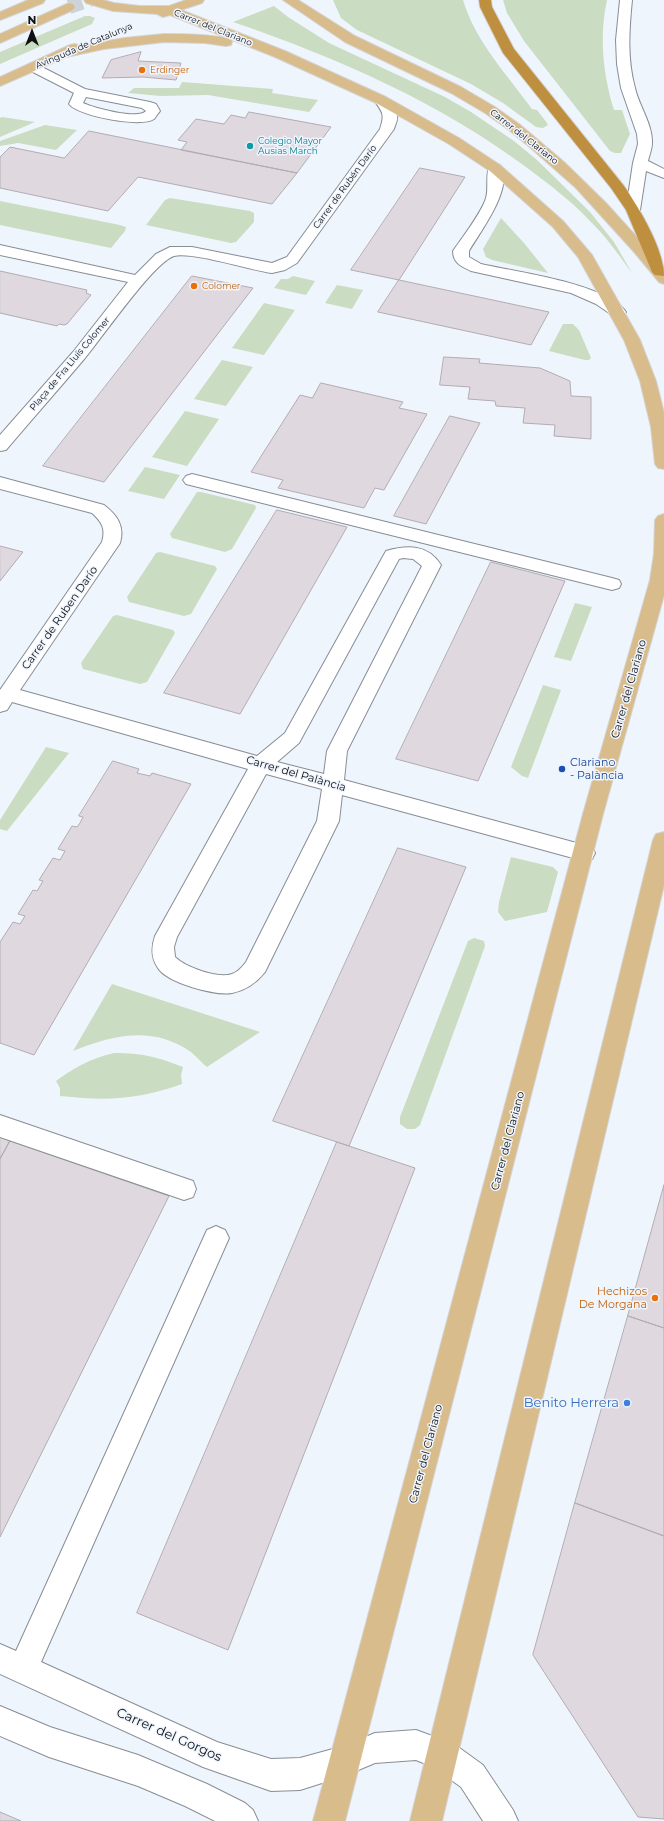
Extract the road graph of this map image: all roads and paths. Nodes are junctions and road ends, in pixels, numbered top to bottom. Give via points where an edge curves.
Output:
1 (39, 0) edge
2 (90, 0) edge
3 (198, 0) edge
4 (289, 0) edge
5 (485, 0) edge
6 (626, 0) edge
7 (69, 8) tunnel mouth
8 (169, 10) junction
9 (325, 11) dead end
10 (0, 16) edge
11 (138, 23) dead end
12 (124, 28) dead end
13 (0, 39) edge
14 (350, 39) junction
15 (62, 54) junction
16 (280, 54) junction
17 (34, 67) junction
18 (0, 82) edge
19 (81, 92) junction
20 (381, 100) junction
21 (640, 163) junction
22 (495, 168) junction
23 (664, 174) edge
24 (633, 210) junction
25 (0, 250) edge
26 (280, 267) joint
27 (662, 276) edge
28 (139, 280) junction
29 (618, 312) junction
30 (0, 446) edge
31 (664, 464) edge
32 (192, 480) dead end
33 (0, 483) edge
34 (664, 520) edge
35 (662, 580) edge
36 (612, 584) dead end
37 (4, 700) edge
38 (260, 765) junction
39 (332, 785) junction
40 (664, 840) edge
41 (584, 853) junction
42 (0, 1126) edge
43 (184, 1189) dead end
44 (216, 1238) dead end
45 (11, 1664) edge
46 (0, 1720) edge
47 (443, 1754) junction
48 (344, 1761) junction
49 (242, 1821) edge
50 (329, 1821) edge
51 (426, 1821) edge
52 (502, 1821) edge

1 - 10 main road
2 - 8 main road, Avinguda de Catalunya via 113,7
3 - 8 main road, Avinguda de Catalunya
4 - 14 main road, Carrer del Clariano
5 - 24 highway via 486,8 508,50 617,186
6 - 21 street via 622,40 624,64 628,88 644,134 645,144
7 - 13 main road
8 - 11 main road, Avinguda de Catalunya
8 - 16 main road, Carrer del Clariano
9 - 14 main road, Carrer del Clariano
12 - 15 main road, Avinguda de Catalunya
14 - 27 main road, Carrer del Clariano via 458,90 523,134 551,156 604,208
15 - 16 main road, Carrer del Clariano via 116,42 169,37 208,40
15 - 17 main road, Avinguda de Catalunya
16 - 20 main road, Carrer del Clariano
17 - 18 main road, Avinguda de Catalunya
17 - 19 street
19 - 19 street via 76,104 83,108 138,120 150,117 153,111 145,105
20 - 22 main road, Carrer del Clariano via 454,141
20 - 26 street, Carrer de Rubén Darío via 391,117 387,130 292,260
21 - 23 street
21 - 24 street
22 - 29 main road, Carrer del Clariano via 558,224 584,256
22 - 29 street, Carrer del Clariano via 496,188 493,200 462,251 461,258 476,268 576,289 596,297
24 - 27 highway
25 - 28 street
26 - 28 street, Plaça de Fra Lluís Colomer via 263,267 189,251 170,252 160,258
28 - 30 street, Plaça de Fra Lluís Colomer via 90,343
29 - 31 main road, Carrer del Clariano via 648,380 659,427
32 - 36 street
33 - 37 street, Carrer de Ruben Darío via 98,509 107,516 114,528 111,543
34 - 35 main road, Carrer del Clariano
35 - 41 main road, Carrer del Clariano
37 - 38 street, Carrer del Palància
38 - 39 street, Carrer del Palància
38 - 39 street via 166,936 162,949 167,964 180,972 214,983 230,984 247,978 257,965 328,821
38 - 39 street via 292,738 392,555 403,552 415,553 427,558 432,565 337,751
39 - 41 street, Carrer del Palància
40 - 47 main road
41 - 48 main road, Carrer del Clariano
42 - 43 street
44 - 45 street
45 - 48 street, Carrer del Gorgos via 214,1756 271,1775 300,1774
46 - 49 street via 49,1742 138,1771 196,1795 234,1814
47 - 48 street via 416,1745 375,1748
47 - 51 main road
47 - 52 street via 472,1776
48 - 50 main road, Carrer del Clariano

